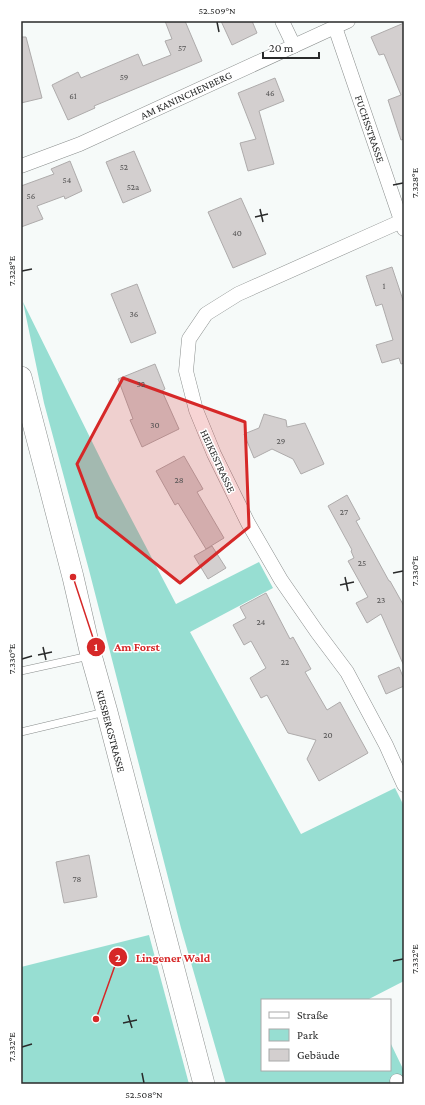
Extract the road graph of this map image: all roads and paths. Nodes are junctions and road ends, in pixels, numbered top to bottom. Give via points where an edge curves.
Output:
1 (282, 21) edge
2 (348, 21) edge
3 (335, 27) junction
4 (294, 46) junction
5 (21, 166) edge
6 (403, 224) edge
7 (21, 381) edge
8 (91, 655) junction
9 (21, 671) edge
10 (107, 712) junction
11 (21, 732) edge
12 (404, 785) edge
13 (204, 1084) edge

1 - 4 street
2 - 3 street, AM KANINCHENBERG
3 - 4 street, AM KANINCHENBERG
3 - 6 street, FUCHSSTRASSE
4 - 5 street, AM KANINCHENBERG via 80,144
6 - 12 street, HEIKESTRASSE via 238,294 206,314 189,339 186,371 202,425 248,523 281,580 347,672
7 - 8 street, KIESBERGSTRASSE
8 - 9 lane
8 - 10 street, KIESBERGSTRASSE
10 - 11 lane
10 - 13 street, KIESBERGSTRASSE

